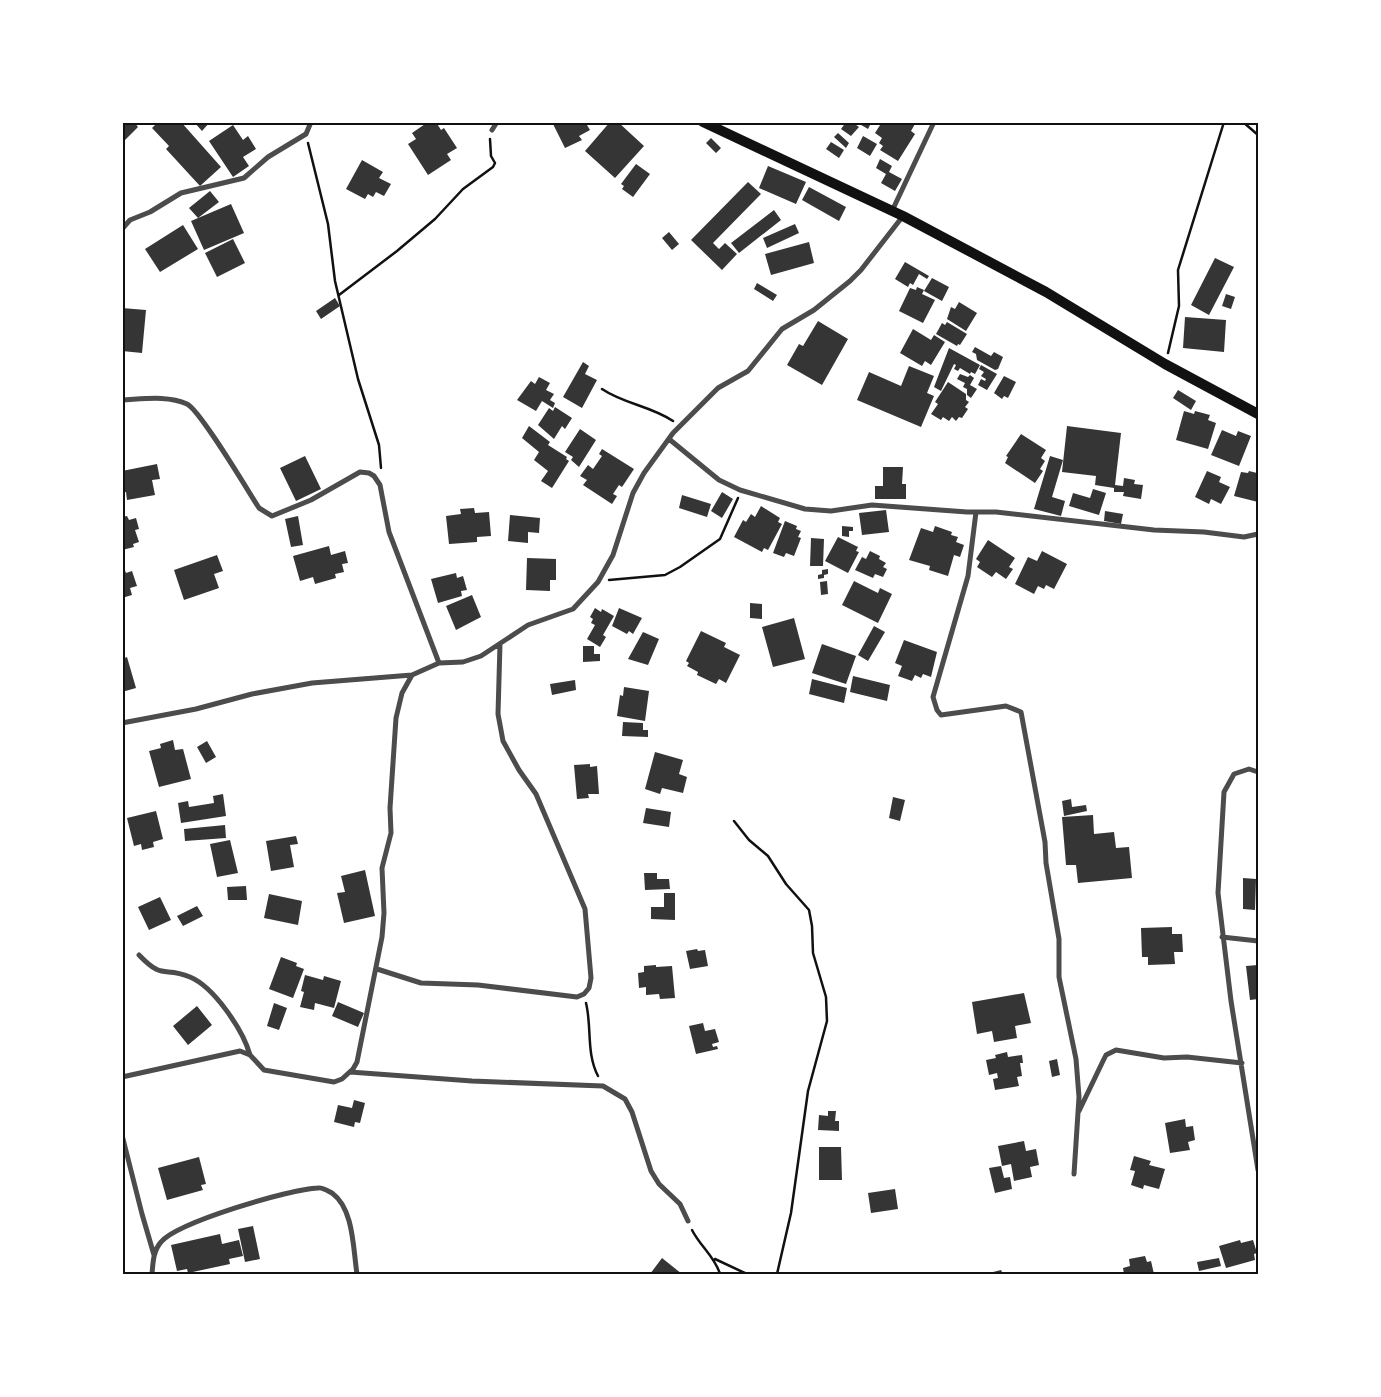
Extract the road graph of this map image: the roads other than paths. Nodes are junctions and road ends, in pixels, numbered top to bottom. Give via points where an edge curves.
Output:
1 (311, 122) edge
2 (497, 122) edge
3 (703, 122) edge
4 (934, 122) edge
5 (492, 130) road end
6 (892, 211) junction
7 (903, 216) junction
8 (122, 229) edge
9 (122, 400) edge
10 (1258, 414) edge
11 (669, 439) junction
12 (976, 512) junction
13 (1258, 534) edge
14 (500, 644) junction
15 (439, 663) junction
16 (412, 675) junction
17 (122, 723) edge
18 (1258, 772) edge
19 (1222, 937) junction
20 (1258, 941) edge
21 (139, 955) dead end
22 (376, 969) junction
23 (250, 1055) junction
24 (1242, 1063) junction
25 (350, 1072) junction
26 (122, 1077) edge
27 (1078, 1114) junction
28 (122, 1135) edge
29 (1258, 1170) edge
30 (1074, 1174) dead end
31 (688, 1222) road end
32 (154, 1255) junction
33 (152, 1274) edge
34 (358, 1274) edge

1 - 8 street via 306,134 244,178 181,193 130,220
2 - 5 street
3 - 6 main road
4 - 6 street
6 - 7 main road
7 - 10 main road via 1046,292 1165,364
7 - 11 street via 850,281 782,330 748,371 718,388
9 - 15 street via 154,398 189,405 206,425 259,508 272,516 311,500 360,472 374,476 380,485 389,532
11 - 12 street via 719,480 740,490 805,508 831,511 872,505
11 - 14 street via 634,493 620,539 598,582 573,609 528,625
12 - 13 street via 1154,530 1244,537
12 - 27 street via 968,576 933,697 934,704 941,715 1006,706 1021,712 1055,904 1059,978 1076,1059
14 - 15 street via 463,662
14 - 22 street via 498,714 503,741 536,794 585,909 591,978 589,988 577,996 421,983
15 - 16 street
16 - 17 street via 303,685
16 - 22 street via 402,693 396,718 391,833 382,868 384,913
18 - 19 street via 1249,770 1234,774 1224,792 1218,893
19 - 20 street
19 - 24 street
21 - 23 street via 161,973 178,973 202,984 245,1037
22 - 25 street via 357,1062
23 - 25 street via 264,1070 316,1080 334,1082
23 - 26 street via 240,1051
24 - 27 street via 1187,1056 1164,1058 1116,1050 1103,1061
24 - 29 street
25 - 31 street via 603,1086 625,1099 651,1171 659,1184 680,1204
27 - 30 street
28 - 32 street
32 - 33 street
32 - 34 street via 160,1242 169,1234 280,1195 320,1187 332,1193 347,1214

